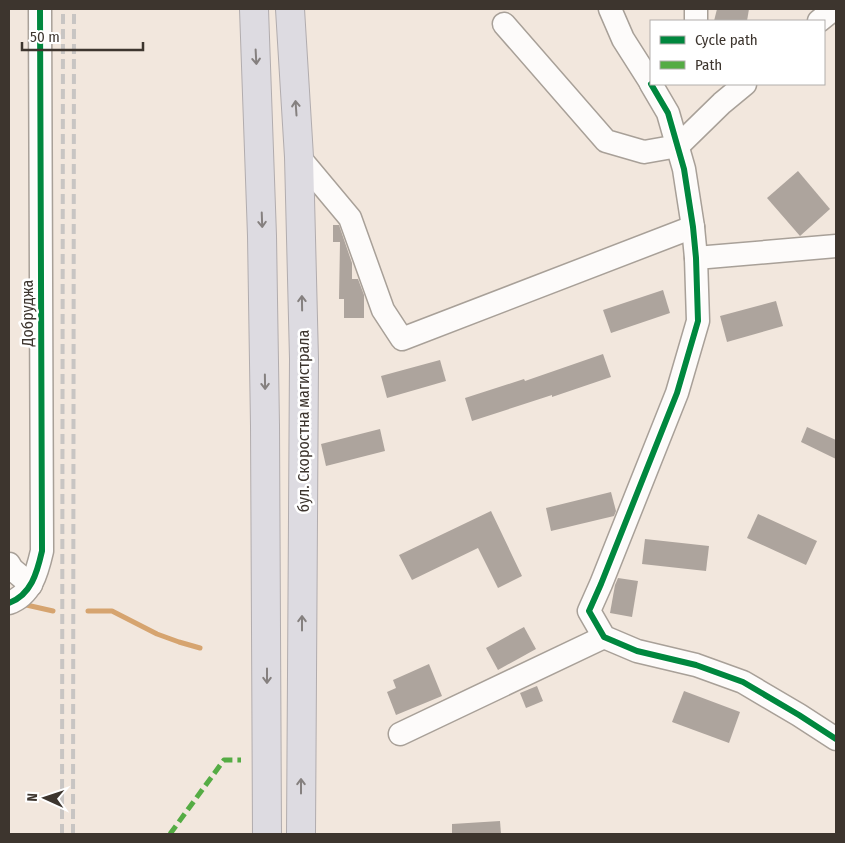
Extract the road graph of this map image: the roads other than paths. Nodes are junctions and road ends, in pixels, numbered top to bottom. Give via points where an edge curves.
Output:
1 (40, 9) edge
2 (254, 9) edge
3 (290, 9) edge
4 (610, 9) edge
5 (834, 9) edge
6 (820, 20) edge
7 (504, 24) dead end
8 (650, 80) edge
9 (653, 85) edge
10 (744, 85) edge
11 (678, 146) junction
12 (299, 156) junction
13 (693, 227) junction
14 (836, 246) edge
15 (696, 258) junction
16 (9, 564) edge
17 (18, 596) edge
18 (604, 637) junction
19 (400, 734) dead end
20 (836, 739) edge
21 (267, 834) edge
22 (301, 834) edge

1 - 17 street, Добруджа via 42,551 36,574
2 -> 21 highway via 266,424
12 -> 3 highway, бул. Скоростна магистрала
4 - 8 street via 623,39
5 - 6 street
7 - 11 street via 606,141 644,152
9 - 11 street via 668,113
10 - 11 street
11 - 13 street
12 - 13 street via 350,218 384,310 402,339
22 -> 12 highway, бул. Скоростна магистрала via 304,359
13 - 15 street
14 - 15 street
15 - 18 street via 698,321 677,393 589,611
16 - 17 street
18 - 19 street
18 - 20 street via 637,651 696,665 743,682 800,714

